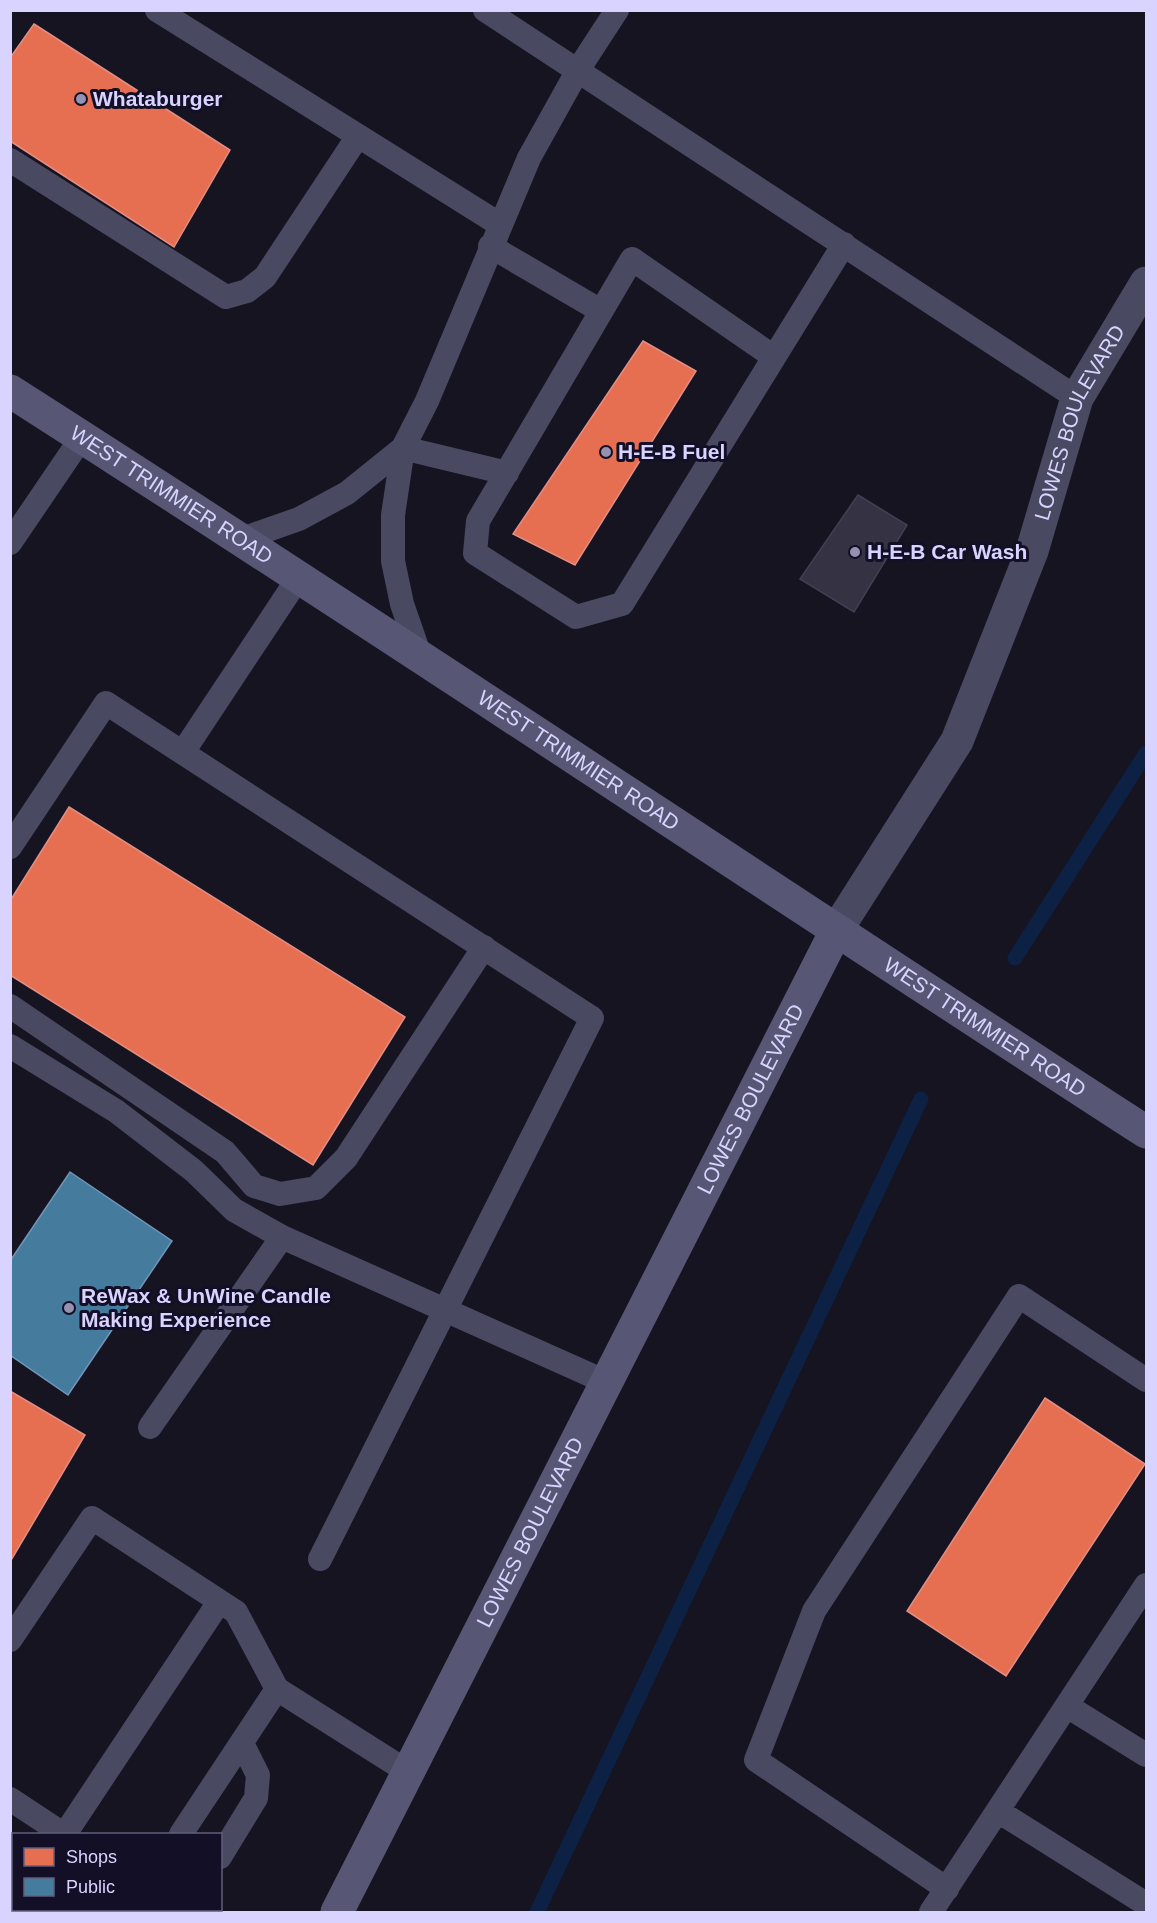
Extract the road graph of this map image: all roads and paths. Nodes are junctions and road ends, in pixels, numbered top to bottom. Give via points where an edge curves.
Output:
1 (156, 10) edge
2 (485, 10) edge
3 (617, 10) edge
4 (578, 70) junction
5 (357, 135) junction
6 (10, 160) edge
7 (499, 224) junction
8 (844, 244) junction
9 (490, 246) junction
10 (1146, 284) edge
11 (601, 311) junction
12 (774, 357) junction
13 (10, 391) edge
14 (1077, 398) junction
15 (82, 437) junction
16 (403, 448) junction
17 (507, 472) junction
18 (242, 539) junction
19 (10, 543) edge
20 (299, 577) junction
21 (420, 656) junction
22 (183, 753) junction
23 (10, 847) edge
24 (836, 931) junction
25 (483, 947) junction
26 (10, 1006) edge
27 (10, 1046) edge
28 (1146, 1132) edge
29 (282, 1237) junction
30 (445, 1310) junction
31 (1146, 1380) edge
32 (606, 1382) junction
33 (150, 1428) dead end
34 (320, 1559) dead end
35 (1146, 1585) edge
36 (219, 1602) junction
37 (10, 1640) edge
38 (277, 1689) junction
39 (1067, 1706) junction
40 (242, 1743) junction
41 (1146, 1755) edge
42 (408, 1772) junction
43 (10, 1799) edge
44 (998, 1811) junction
45 (62, 1833) edge
46 (65, 1833) edge
47 (182, 1833) edge
48 (222, 1854) edge
49 (946, 1889) junction
50 (1146, 1904) edge
51 (337, 1912) edge
52 (931, 1912) edge

1 - 5 lane
2 - 4 lane
3 - 4 lane
4 - 7 lane via 529,158
4 - 8 lane
5 - 6 lane via 265,278 247,291 225,297
5 - 7 lane
7 - 9 lane
8 - 12 lane
8 - 14 lane
9 - 11 lane
9 - 16 lane via 427,401
10 - 14 street, LOWES BOULEVARD
11 - 12 lane via 632,259
11 - 17 lane
12 - 17 lane via 622,604 576,617 476,553 478,521
13 - 15 main road, WEST TRIMMIER ROAD
14 - 24 street, LOWES BOULEVARD via 1032,551 957,741
15 - 18 main road, WEST TRIMMIER ROAD
15 - 19 lane
16 - 17 lane
16 - 18 lane via 347,493 299,519
16 - 21 lane via 393,515 393,561 402,604
18 - 20 main road, WEST TRIMMIER ROAD
20 - 21 main road, WEST TRIMMIER ROAD
20 - 22 lane
21 - 24 main road, WEST TRIMMIER ROAD
22 - 23 lane via 106,703
22 - 25 lane
24 - 28 main road, WEST TRIMMIER ROAD
24 - 32 main road, LOWES BOULEVARD
25 - 26 lane via 346,1158 316,1188 280,1194 254,1186 225,1152
25 - 30 lane via 592,1018
27 - 29 lane via 116,1111 195,1171 234,1210
29 - 30 lane
29 - 33 lane
30 - 32 lane
30 - 34 lane
31 - 49 lane via 1018,1296 814,1611 805,1632 756,1760
32 - 42 main road, LOWES BOULEVARD
35 - 39 lane
36 - 37 lane via 92,1518
36 - 38 lane via 236,1612
36 - 46 lane
38 - 40 lane
38 - 42 lane
39 - 41 lane
39 - 44 lane
40 - 47 lane
40 - 48 lane via 258,1775 256,1798
42 - 51 main road, LOWES BOULEVARD
43 - 45 lane
44 - 49 lane
44 - 50 lane
49 - 52 lane

